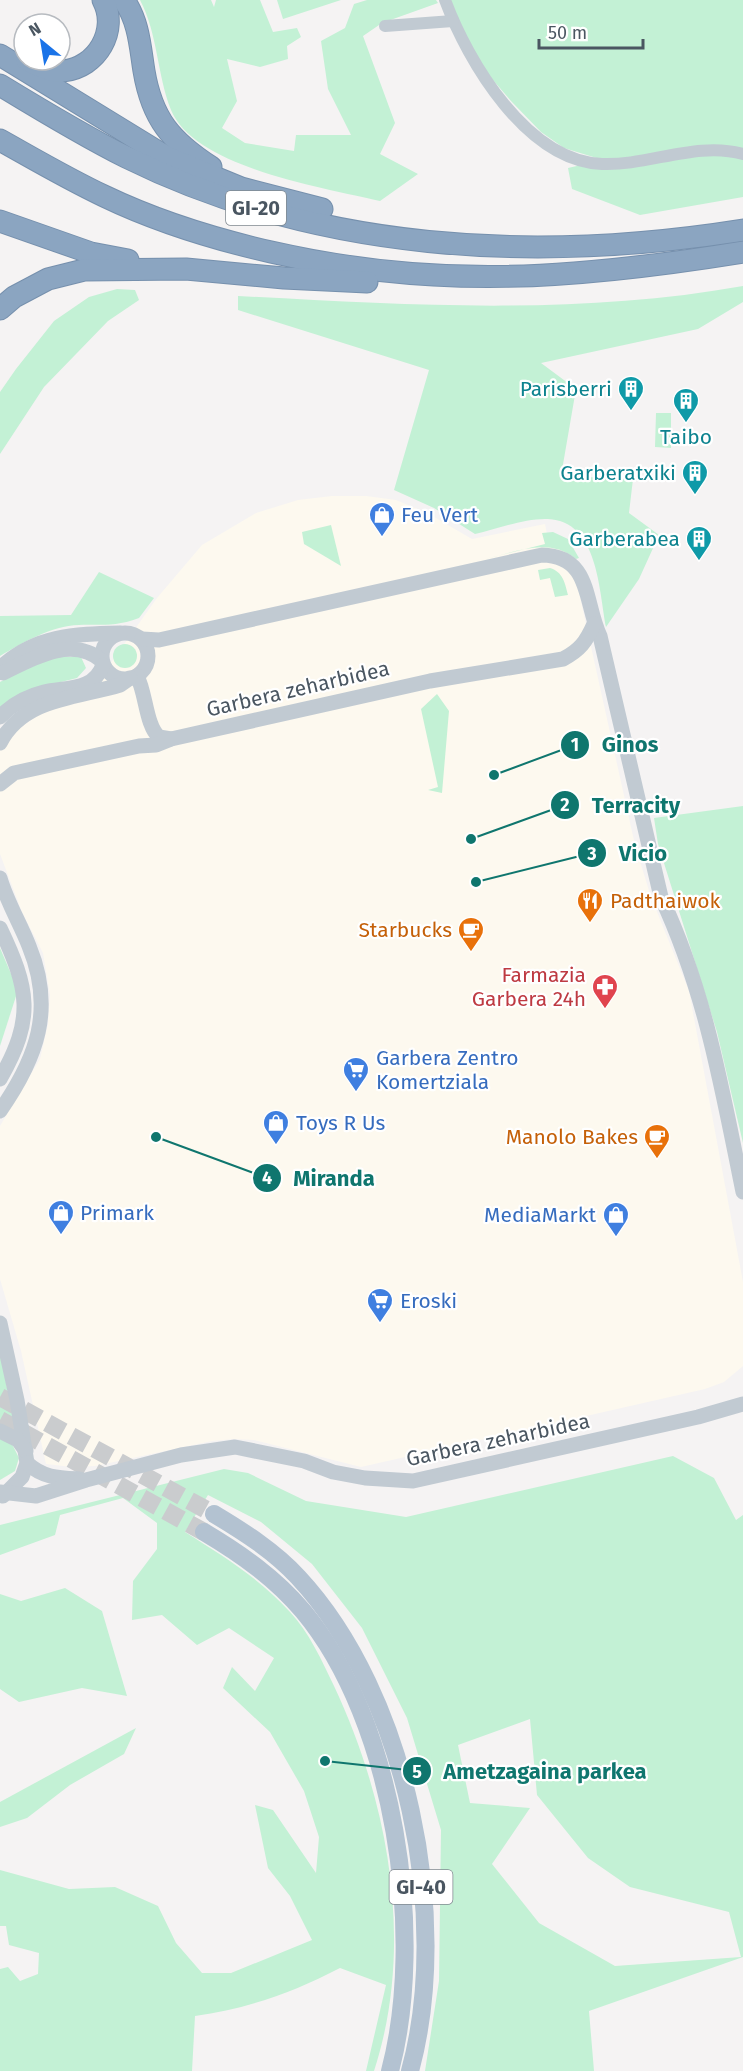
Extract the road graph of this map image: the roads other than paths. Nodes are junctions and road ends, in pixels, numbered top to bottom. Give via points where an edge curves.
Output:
1 (103, 0) edge
2 (124, 0) edge
3 (445, 0) edge
4 (453, 21) junction
5 (385, 26) dead end
6 (0, 55) edge
7 (72, 67) edge
8 (0, 85) edge
9 (0, 140) edge
10 (743, 154) edge
11 (241, 188) junction
12 (0, 221) edge
13 (743, 230) edge
14 (479, 246) junction
15 (743, 252) edge
16 (186, 269) junction
17 (412, 276) junction
18 (0, 309) edge
19 (594, 624) junction
20 (120, 633) junction
21 (142, 639) junction
22 (78, 649) junction
23 (103, 663) junction
24 (0, 668) edge
25 (0, 675) edge
26 (133, 677) junction
27 (58, 689) junction
28 (0, 717) edge
29 (171, 739) junction
30 (0, 743) edge
31 (0, 784) edge
32 (0, 878) edge
33 (0, 928) edge
34 (0, 1079) edge
35 (0, 1111) edge
36 (743, 1192) edge
37 (0, 1323) edge
38 (743, 1404) edge
39 (0, 1431) edge
40 (26, 1457) junction
41 (86, 1480) junction
42 (3, 1494) edge
43 (214, 1515) tunnel mouth
44 (204, 1532) tunnel mouth
45 (390, 2071) edge
46 (410, 2071) edge

1 - 7 highway via 109,16 105,41 85,63
2 - 11 highway via 136,24 148,93 165,129 195,157
3 - 4 street
4 - 5 street
4 - 10 street via 478,72 518,119 556,150 602,164 706,151
6 - 11 highway via 136,141
8 - 14 highway, GI-20 via 127,158 266,211 380,235
9 - 17 highway, GI-20 via 105,196 211,237 312,261
11 - 14 highway via 356,217 454,232
12 - 16 highway via 91,253
13 - 14 highway, GI-20 via 620,246
15 - 17 highway, GI-20 via 584,274
16 - 17 highway via 335,281 381,282
16 - 18 highway via 103,269 65,274 31,287
19 - 21 street via 584,579 554,555 542,555 159,640
19 - 29 street, Garbera zeharbidea via 578,651 562,659 430,681
19 - 36 street via 661,897 705,1011
20 - 21 street via 132,633
20 - 23 street via 104,645
20 - 24 street via 73,634 44,640
21 - 26 street via 148,659 144,669
22 - 23 street via 92,653
22 - 25 street via 39,657
22 - 27 street via 89,658 88,673 81,681
23 - 26 street via 114,676
23 - 27 street via 91,682
26 - 29 street via 143,686 153,730 159,737
26 - 30 street via 120,685 33,708
27 - 28 street via 23,700
29 - 31 street, Garbera zeharbidea via 14,773
32 - 35 street via 37,967 42,1001 30,1061
33 - 34 street via 18,964 24,1002 23,1025
37 - 40 street
38 - 41 street, Garbera zeharbidea via 698,1418 413,1481 365,1478 256,1450 219,1448
39 - 40 street, Garbera zeharbidea via 18,1440
40 - 41 street, Garbera zeharbidea via 36,1471 48,1476
40 - 42 street via 22,1477
41 - 42 street, Garbera zeharbidea via 36,1496
43 - 46 main road, GI-40 via 277,1557 313,1594 351,1650 391,1743 416,1846 424,1912 422,2006
44 - 45 main road, GI-40 via 267,1574 304,1612 324,1640 354,1698 377,1762 400,1861 406,1926 405,1982

